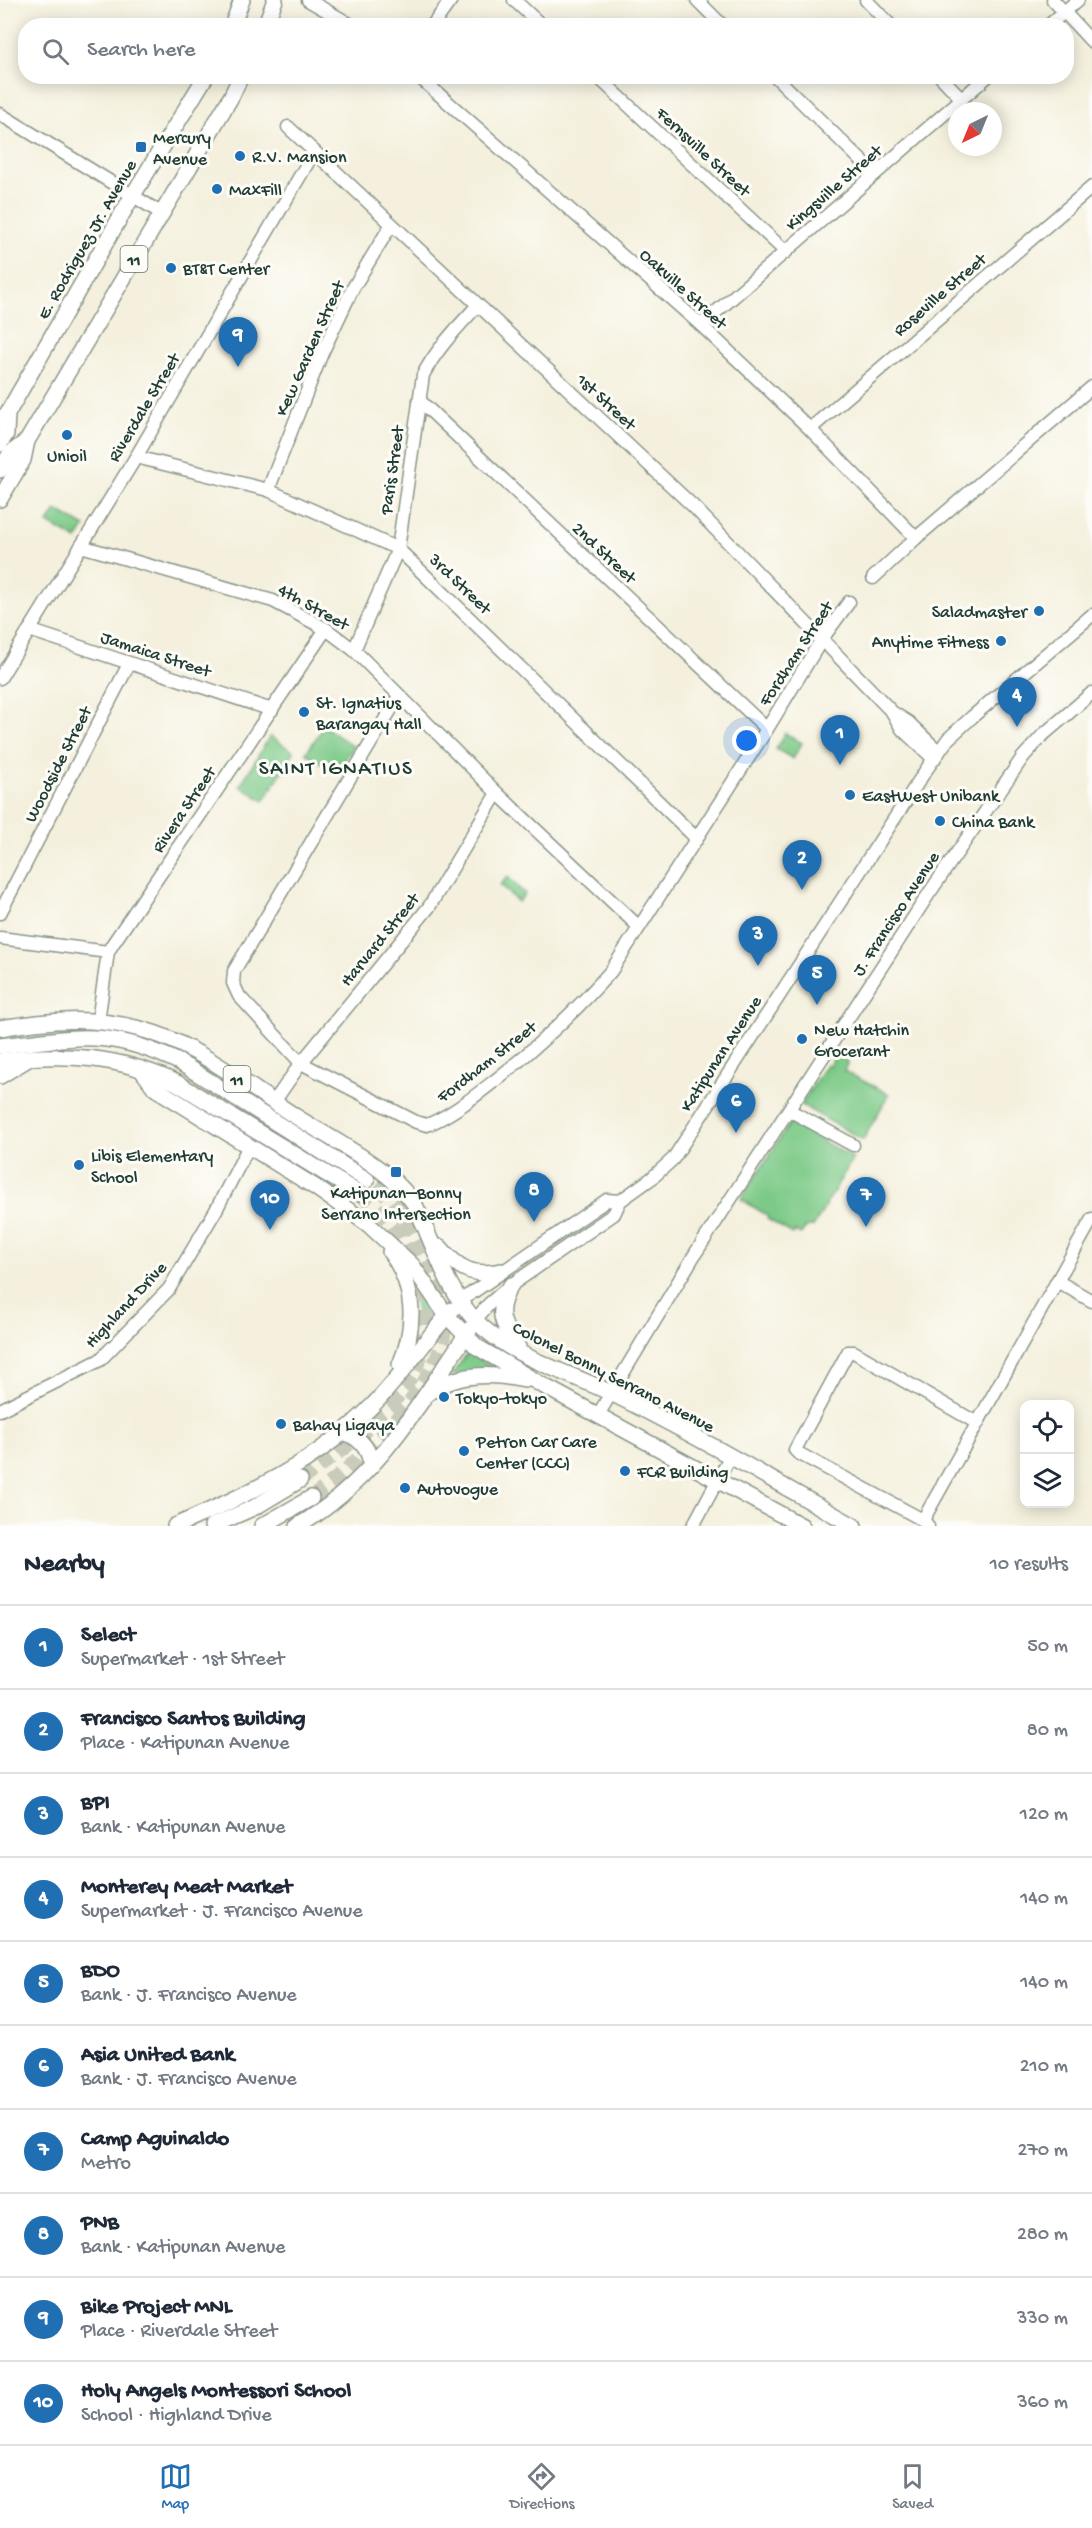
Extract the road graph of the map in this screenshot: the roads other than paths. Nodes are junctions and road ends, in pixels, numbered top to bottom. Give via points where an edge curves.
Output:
1 (242, 0) edge
2 (275, 0) edge
3 (308, 0) edge
4 (451, 0) edge
5 (514, 0) edge
6 (697, 0) edge
7 (866, 0) edge
8 (1053, 0) edge
9 (1078, 0) edge
10 (1064, 12) junction
11 (235, 18) edge
12 (269, 18) edge
13 (339, 18) edge
14 (438, 18) edge
15 (533, 18) edge
16 (715, 18) edge
17 (883, 18) edge
18 (1057, 18) edge
19 (1070, 18) edge
20 (1074, 23) edge
21 (1092, 42) edge
22 (201, 84) edge
23 (237, 84) edge
24 (427, 84) edge
25 (606, 84) edge
26 (783, 84) edge
27 (948, 84) edge
28 (979, 84) edge
29 (962, 99) junction
30 (0, 114) edge
31 (288, 127) dead end
32 (314, 152) junction
33 (875, 174) junction
34 (1092, 187) edge
35 (133, 195) junction
36 (161, 213) junction
37 (391, 225) junction
38 (786, 252) junction
39 (478, 306) junction
40 (701, 325) junction
41 (1092, 387) edge
42 (419, 400) junction
43 (3, 417) edge
44 (810, 429) junction
45 (27, 441) junction
46 (5, 449) edge
47 (135, 457) junction
48 (0, 470) edge
49 (268, 490) junction
50 (0, 499) edge
51 (916, 538) junction
52 (81, 546) junction
53 (398, 549) junction
54 (873, 578) dead end
55 (849, 602) dead end
56 (1092, 615) edge
57 (326, 629) junction
58 (29, 630) junction
59 (822, 639) junction
60 (354, 650) junction
61 (129, 664) junction
62 (0, 678) edge
63 (1092, 693) edge
64 (399, 696) junction
65 (272, 710) junction
66 (767, 729) junction
67 (936, 756) junction
68 (497, 793) junction
69 (697, 839) junction
70 (0, 913) edge
71 (639, 927) junction
72 (0, 938) edge
73 (108, 952) junction
74 (98, 1021) junction
75 (0, 1028) edge
76 (6, 1053) edge
77 (30, 1058) junction
78 (301, 1063) junction
79 (141, 1069) junction
80 (0, 1076) edge
81 (276, 1099) dead end
82 (789, 1110) junction
83 (853, 1145) dead end
84 (249, 1146) junction
85 (620, 1201) junction
86 (1092, 1219) edge
87 (368, 1224) junction
88 (428, 1233) junction
89 (501, 1271) junction
90 (1057, 1281) junction
91 (510, 1285) junction
92 (460, 1301) junction
93 (1092, 1301) edge
94 (447, 1316) junction
95 (475, 1320) junction
96 (465, 1336) junction
97 (523, 1354) junction
98 (540, 1384) junction
99 (390, 1387) junction
100 (611, 1393) junction
101 (426, 1396) junction
102 (0, 1410) edge
103 (598, 1415) junction
104 (357, 1420) junction
105 (977, 1423) junction
106 (344, 1432) junction
107 (387, 1448) junction
108 (730, 1457) junction
109 (371, 1466) junction
110 (300, 1480) tunnel mouth
111 (717, 1481) junction
112 (311, 1498) tunnel mouth
113 (926, 1523) edge
114 (175, 1526) edge
115 (212, 1526) edge
116 (262, 1526) edge
117 (298, 1526) edge
118 (693, 1526) edge
119 (802, 1526) edge
120 (854, 1526) edge

1 - 11 main road
2 - 12 main road
3 - 13 street
4 - 14 street
5 - 15 street
6 - 16 street
7 - 17 street
8 - 10 street
9 - 10 street
10 - 18 street
10 - 19 street
20 - 21 street
22 - 35 main road, E. Rodriguez Jr. Avenue / 11
23 - 36 main road, 11
24 - 40 street, Oakville Street
25 - 38 street, Fernsville Street
26 - 33 street
27 - 29 street
28 - 29 street, Kingsville Street
29 - 33 street, Kingsville Street
30 - 35 street
31 - 32 street, 1st Street
32 - 37 street, 1st Street
32 - 47 street, Riverdale Street
33 - 38 street, Kingsville Street
34 - 44 street, Roseville Street
35 - 36 street
35 - 43 main road, E. Rodriguez Jr. Avenue / 11
36 - 45 main road, 11
37 - 39 street, 1st Street
37 - 49 street, Kew Garden Street via 353,288 322,353
38 - 40 street, Kingsville Street
39 - 42 street, Paris Street via 432,357 423,375
39 - 59 street, 1st Street via 693,506
40 - 44 street, Oakville Street
41 - 51 street
42 - 53 street, Paris Street
42 - 66 street, 2nd Street
43 - 46 main road, 11
44 - 51 street, Oakville Street
45 - 46 main road, 11
45 - 50 main road, 11 via 23,460
46 - 48 main road, 11
47 - 49 street, 3rd Street
47 - 52 street, Riverdale Street
49 - 53 street, 3rd Street
51 - 54 street
52 - 57 street, 4th Street via 273,601
52 - 58 street, Riverdale Street
53 - 60 street, Paris Street
53 - 69 street, 3rd Street
55 - 59 street, Fordham Street
56 - 67 street, Katipunan Avenue via 981,709 948,739
57 - 60 street, 4th Street
57 - 65 street, Rivera Street
58 - 61 street, Jamaica Street
58 - 62 street, Riverdale Street
59 - 66 street, Fordham Street
59 - 67 street, 1st Street via 892,712 908,722
60 - 64 street, 4th Street
61 - 65 street, Jamaica Street
61 - 70 street, Woodside Street
63 - 82 street, J. Francisco Avenue via 1043,735 1023,758 930,892
64 - 68 street, 4th Street
64 - 78 street, Fordham Street via 234,971 233,983 239,996
65 - 73 street, Rivera Street
66 - 69 street, Fordham Street
67 - 85 street, Katipunan Avenue via 681,1150
68 - 71 street, 4th Street
68 - 78 street, Harvard Street via 429,907
69 - 71 street, Fordham Street
71 - 78 street, Fordham Street via 611,971 543,1041 473,1098 427,1125
72 - 73 street
73 - 74 street, Rivera Street
74 - 75 main road, Colonel Bonny Serrano Avenue / 11 via 63,1020
74 - 88 main road, Colonel Bonny Serrano Avenue / 11 via 146,1030 184,1046 367,1162 411,1199
76 - 77 main road, 11
76 - 79 main road, 11 via 85,1036 145,1047 179,1062 362,1187 177,1083
77 - 79 main road, 11 via 86,1056
77 - 80 main road, 11
78 - 81 street, Harvard Street
79 - 84 main road via 154,1088
82 - 83 street
82 - 100 street, J. Francisco Avenue
84 - 87 main road via 337,1200
84 - 102 street, Highland Drive via 169,1289 100,1360
85 - 89 street, Katipunan Avenue via 608,1200
85 - 91 street, Katipunan Avenue via 614,1214
86 - 90 street
87 - 94 main road via 412,1264
87 - 99 main road via 398,1263 411,1301 407,1346
88 - 89 main road via 450,1260 465,1271
88 - 92 main road, Colonel Bonny Serrano Avenue / 11
89 - 92 street, Katipunan Avenue
90 - 93 street
90 - 105 street
91 - 95 street, Katipunan Avenue
91 - 97 main road via 501,1306 501,1320
92 - 94 main road, Katipunan Avenue
92 - 95 main road, Colonel Bonny Serrano Avenue / 11
94 - 96 main road
94 - 99 main road, Katipunan Avenue
95 - 96 main road, Katipunan Avenue
95 - 97 main road, Colonel Bonny Serrano Avenue
96 - 98 main road
96 - 101 main road, Katipunan Avenue
97 - 100 main road, Colonel Bonny Serrano Avenue
98 - 101 main road via 504,1376 474,1376 445,1383
98 - 103 main road
99 - 104 main road, Katipunan Avenue
100 - 103 street, J. Francisco Avenue
100 - 108 main road, Colonel Bonny Serrano Avenue
101 - 107 main road, Katipunan Avenue
103 - 111 main road
104 - 106 main road, Katipunan Avenue
104 - 107 main road via 370,1442
105 - 113 street
105 - 113 street via 848,1352 795,1450
106 - 109 main road via 362,1442
106 - 114 main road, Katipunan Avenue via 275,1480
107 - 109 main road, Katipunan Avenue
108 - 111 street
108 - 120 main road, Colonel Bonny Serrano Avenue
109 - 117 main road, Katipunan Avenue via 339,1497
110 - 115 main road via 255,1508
111 - 118 street
111 - 119 main road
112 - 116 main road

